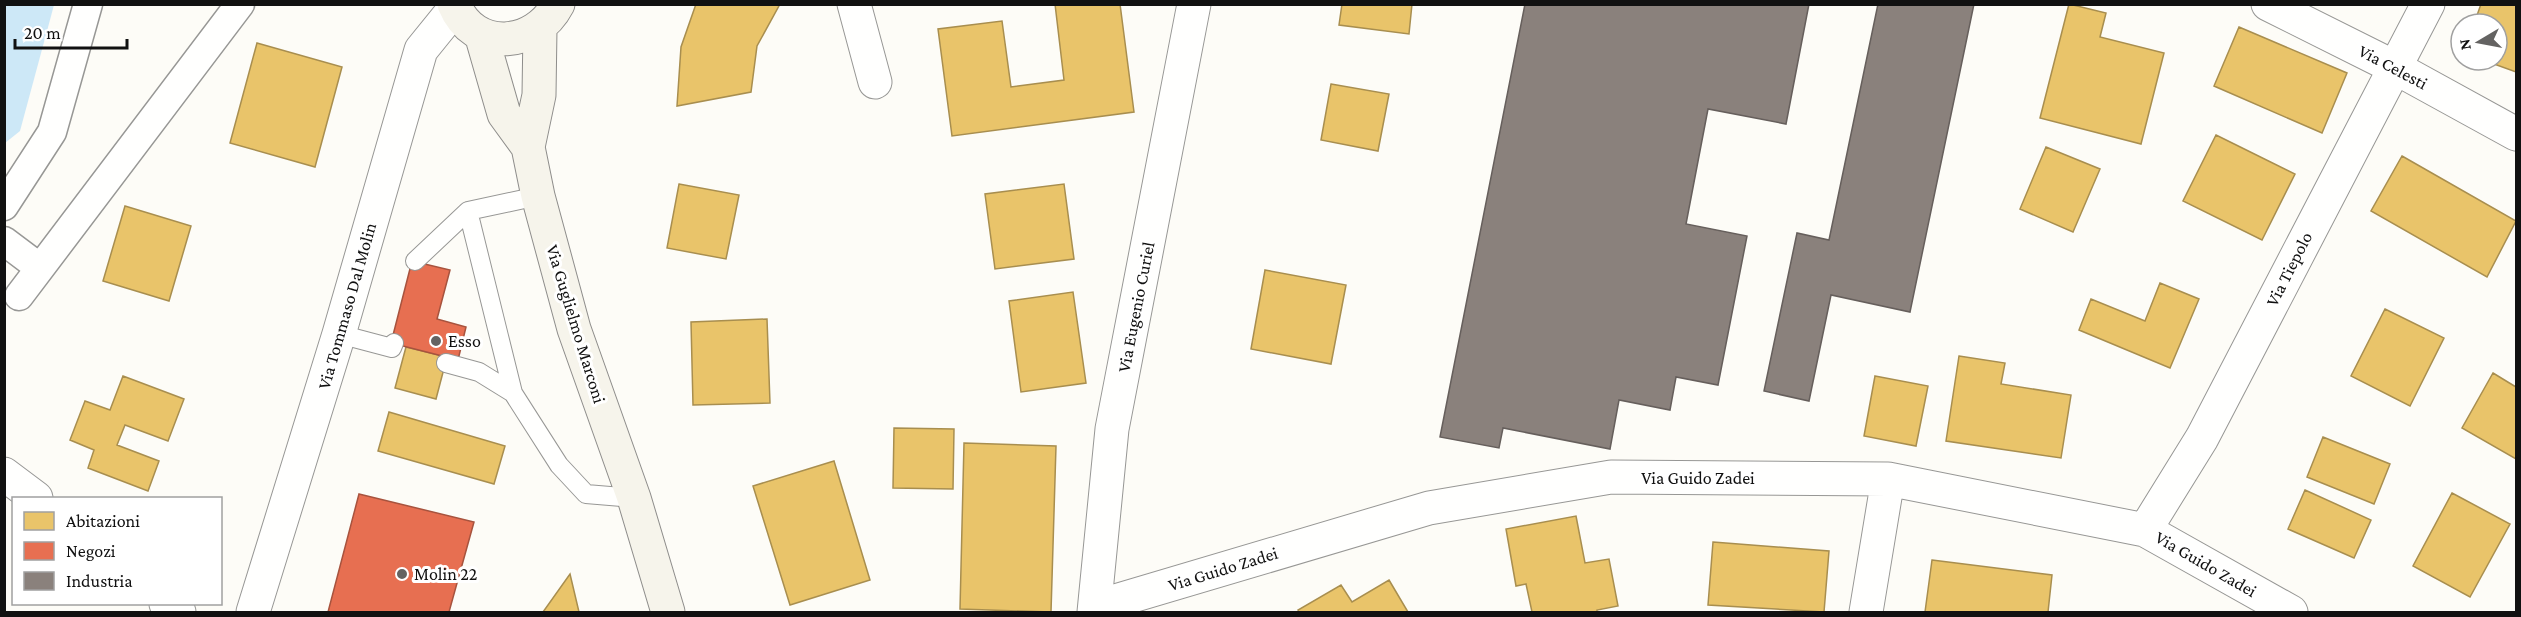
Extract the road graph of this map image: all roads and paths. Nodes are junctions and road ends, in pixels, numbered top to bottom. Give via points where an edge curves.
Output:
1 (88, 4) edge
2 (240, 4) edge
3 (854, 4) edge
4 (1194, 4) edge
5 (2268, 4) edge
6 (2427, 4) edge
7 (455, 6) edge
8 (549, 17) edge
9 (481, 34) junction
10 (2394, 67) junction
11 (875, 82) dead end
12 (2517, 134) edge
13 (528, 147) junction
14 (538, 196) junction
15 (4, 206) edge
16 (468, 211) junction
17 (4, 241) edge
18 (414, 261) dead end
19 (40, 268) junction
20 (19, 296) dead end
21 (339, 334) junction
22 (394, 344) dead end
23 (446, 363) dead end
24 (513, 393) junction
25 (4, 474) edge
26 (1888, 479) junction
27 (35, 497) edge
28 (634, 498) junction
29 (2145, 530) junction
30 (1094, 610) edge
31 (253, 612) edge
32 (668, 612) edge
33 (1866, 612) edge
34 (2291, 612) edge

1 - 15 street via 52,132
2 - 19 street
3 - 11 street
4 - 30 street, Via Eugenio Curiel via 1112,429
5 - 10 street, Via Celesti
6 - 10 street, Via Tiepolo
7 - 9 main road
7 - 21 street, Via Tommaso Dal Molin via 421,50
8 - 9 main road via 511,39
8 - 13 main road, Via Guglielmo Marconi
9 - 13 main road via 504,114
10 - 12 street, Via Celesti
10 - 29 street, Via Tiepolo via 2202,438
13 - 14 main road, Via Guglielmo Marconi
14 - 16 lane
14 - 28 main road, Via Guglielmo Marconi via 574,329
16 - 18 lane
16 - 24 lane
17 - 19 street
19 - 20 street
21 - 22 lane via 392,348
21 - 31 street, Via Tommaso Dal Molin
23 - 24 lane via 479,372
24 - 28 lane via 559,465 586,494
25 - 27 street
26 - 29 street, Via Guido Zadei
26 - 30 street, Via Guido Zadei via 1611,477 1429,508
26 - 33 street
28 - 32 main road, Via Guglielmo Marconi
29 - 34 street, Via Guido Zadei

